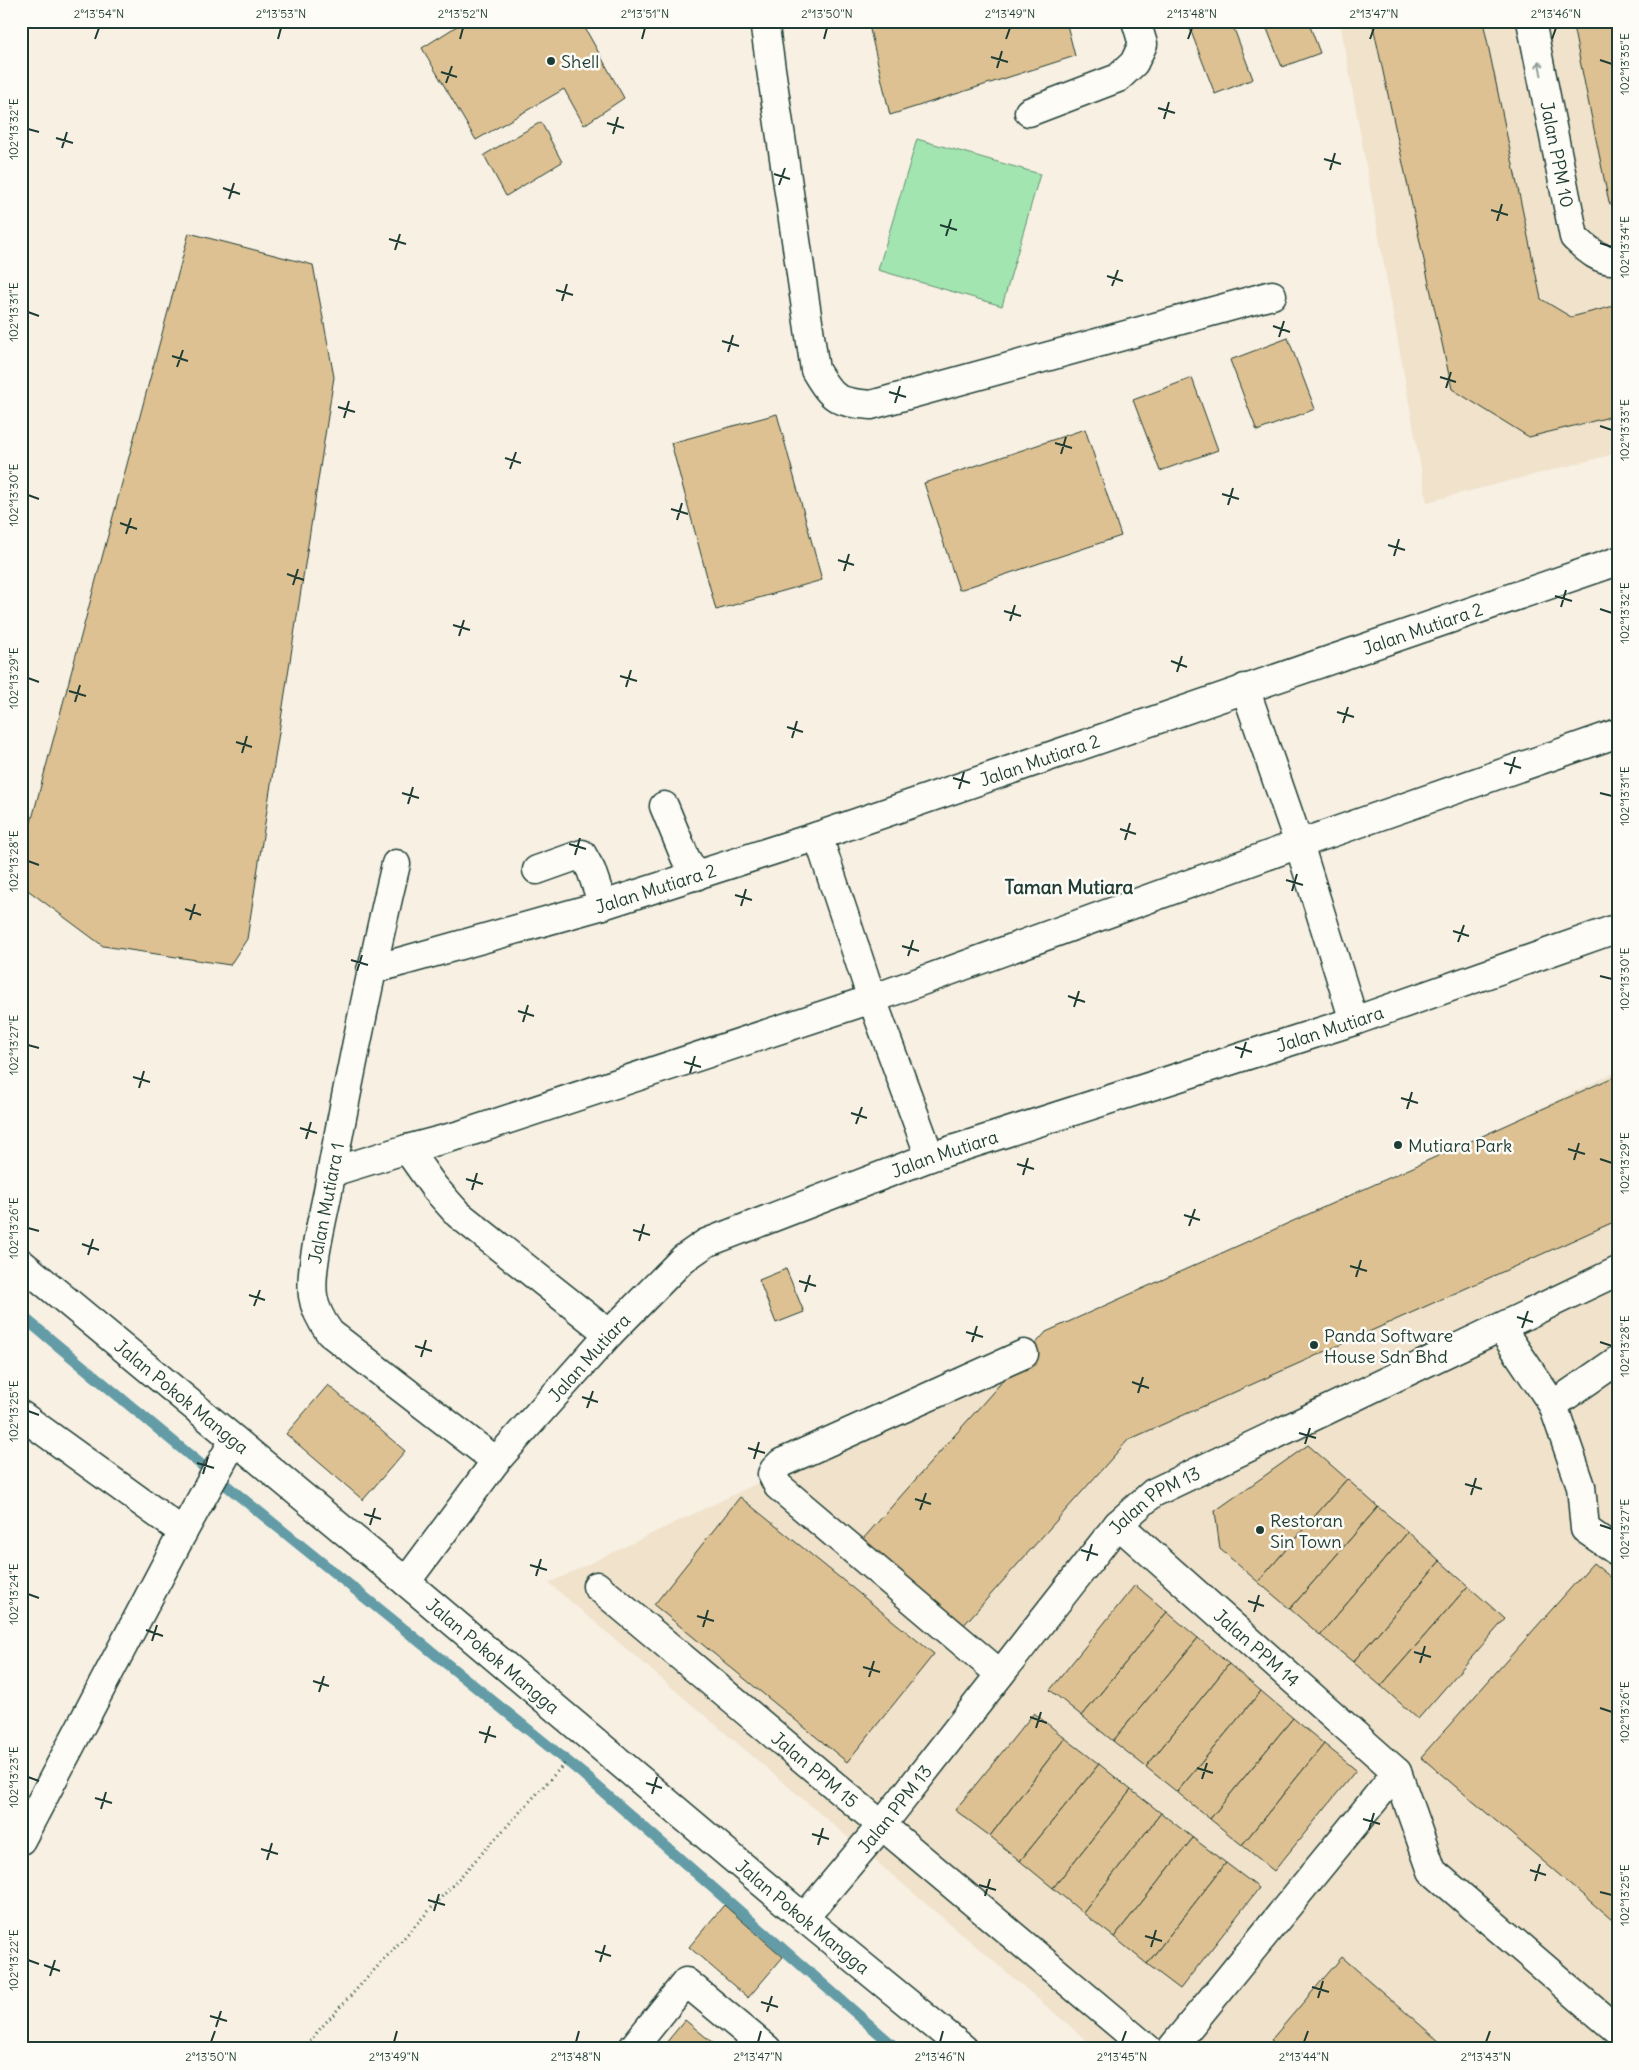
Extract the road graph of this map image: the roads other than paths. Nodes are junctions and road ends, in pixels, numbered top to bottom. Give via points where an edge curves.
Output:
1 (764, 21) edge
2 (1136, 21) edge
3 (1531, 21) edge
4 (1029, 112) dead end
5 (1618, 260) edge
6 (1272, 295) dead end
7 (1618, 561) edge
8 (1245, 688) junction
9 (1618, 733) edge
10 (664, 806) dead end
11 (818, 836) junction
12 (1299, 844) junction
13 (396, 864) dead end
14 (537, 870) dead end
15 (696, 876) junction
16 (603, 905) junction
17 (1618, 928) edge
18 (371, 970) junction
19 (872, 998) junction
20 (1354, 1022) junction
21 (408, 1149) junction
22 (930, 1158) junction
23 (332, 1172) junction
24 (21, 1263) edge
25 (1618, 1271) edge
26 (1501, 1328) junction
27 (609, 1334) junction
28 (1024, 1354) dead end
29 (1618, 1360) edge
30 (1553, 1404) junction
31 (21, 1415) edge
32 (234, 1440) junction
33 (496, 1461) junction
34 (1118, 1524) junction
35 (183, 1532) junction
36 (1618, 1552) edge
37 (406, 1582) junction
38 (597, 1586) dead end
39 (1000, 1674) junction
40 (1397, 1772) junction
41 (882, 1825) junction
42 (21, 1840) edge
43 (804, 1918) junction
44 (1618, 2031) edge
45 (632, 2049) edge
46 (767, 2049) edge
47 (964, 2049) edge
48 (1148, 2049) edge
49 (1171, 2049) edge

1 - 6 street via 815,370 828,392 844,402 871,405
2 - 4 street via 1143,44 1134,63 1118,78
5 -> 3 street, Jalan PPM 10 via 1592,254 1574,237
7 - 8 street, Jalan Mutiara 2
8 - 11 street, Jalan Mutiara 2
8 - 12 street
9 - 12 street
10 - 15 street
11 - 15 street, Jalan Mutiara 2
11 - 19 street
12 - 19 street
12 - 20 street
13 - 18 street, Jalan Mutiara 1
14 - 16 street via 582,854
15 - 16 street, Jalan Mutiara 2
16 - 18 street, Jalan Mutiara 2
17 - 20 street, Jalan Mutiara
18 - 23 street, Jalan Mutiara 1
19 - 21 street via 460,1135
19 - 22 street
20 - 22 street, Jalan Mutiara
21 - 23 street
21 - 27 street via 458,1214
22 - 27 street, Jalan Mutiara via 706,1243 683,1259
23 - 33 street, Jalan Mutiara 1 via 314,1270 313,1296 318,1316 330,1334
24 - 32 street, Jalan Pokok Mangga
25 - 26 street, Jalan PPM 13
26 - 30 street
26 - 34 street, Jalan PPM 13 via 1153,1493
27 - 33 street, Jalan Mutiara
28 - 39 street via 781,1463 772,1474 778,1486
29 - 30 street
30 - 36 street via 1581,1486 1585,1529
31 - 35 street
32 - 35 street
32 - 37 street, Jalan Pokok Mangga
33 - 37 street, Jalan Mutiara
34 - 39 street, Jalan PPM 13
34 - 40 street, Jalan PPM 14
35 - 42 street
37 - 43 street, Jalan Pokok Mangga
38 - 41 street, Jalan PPM 15
39 - 41 street, Jalan PPM 13
40 - 44 street via 1432,1871
40 - 49 street
41 - 43 street, Jalan PPM 13
41 - 48 street, Jalan PPM 15
43 - 47 street, Jalan Pokok Mangga
45 - 46 street via 686,1982

